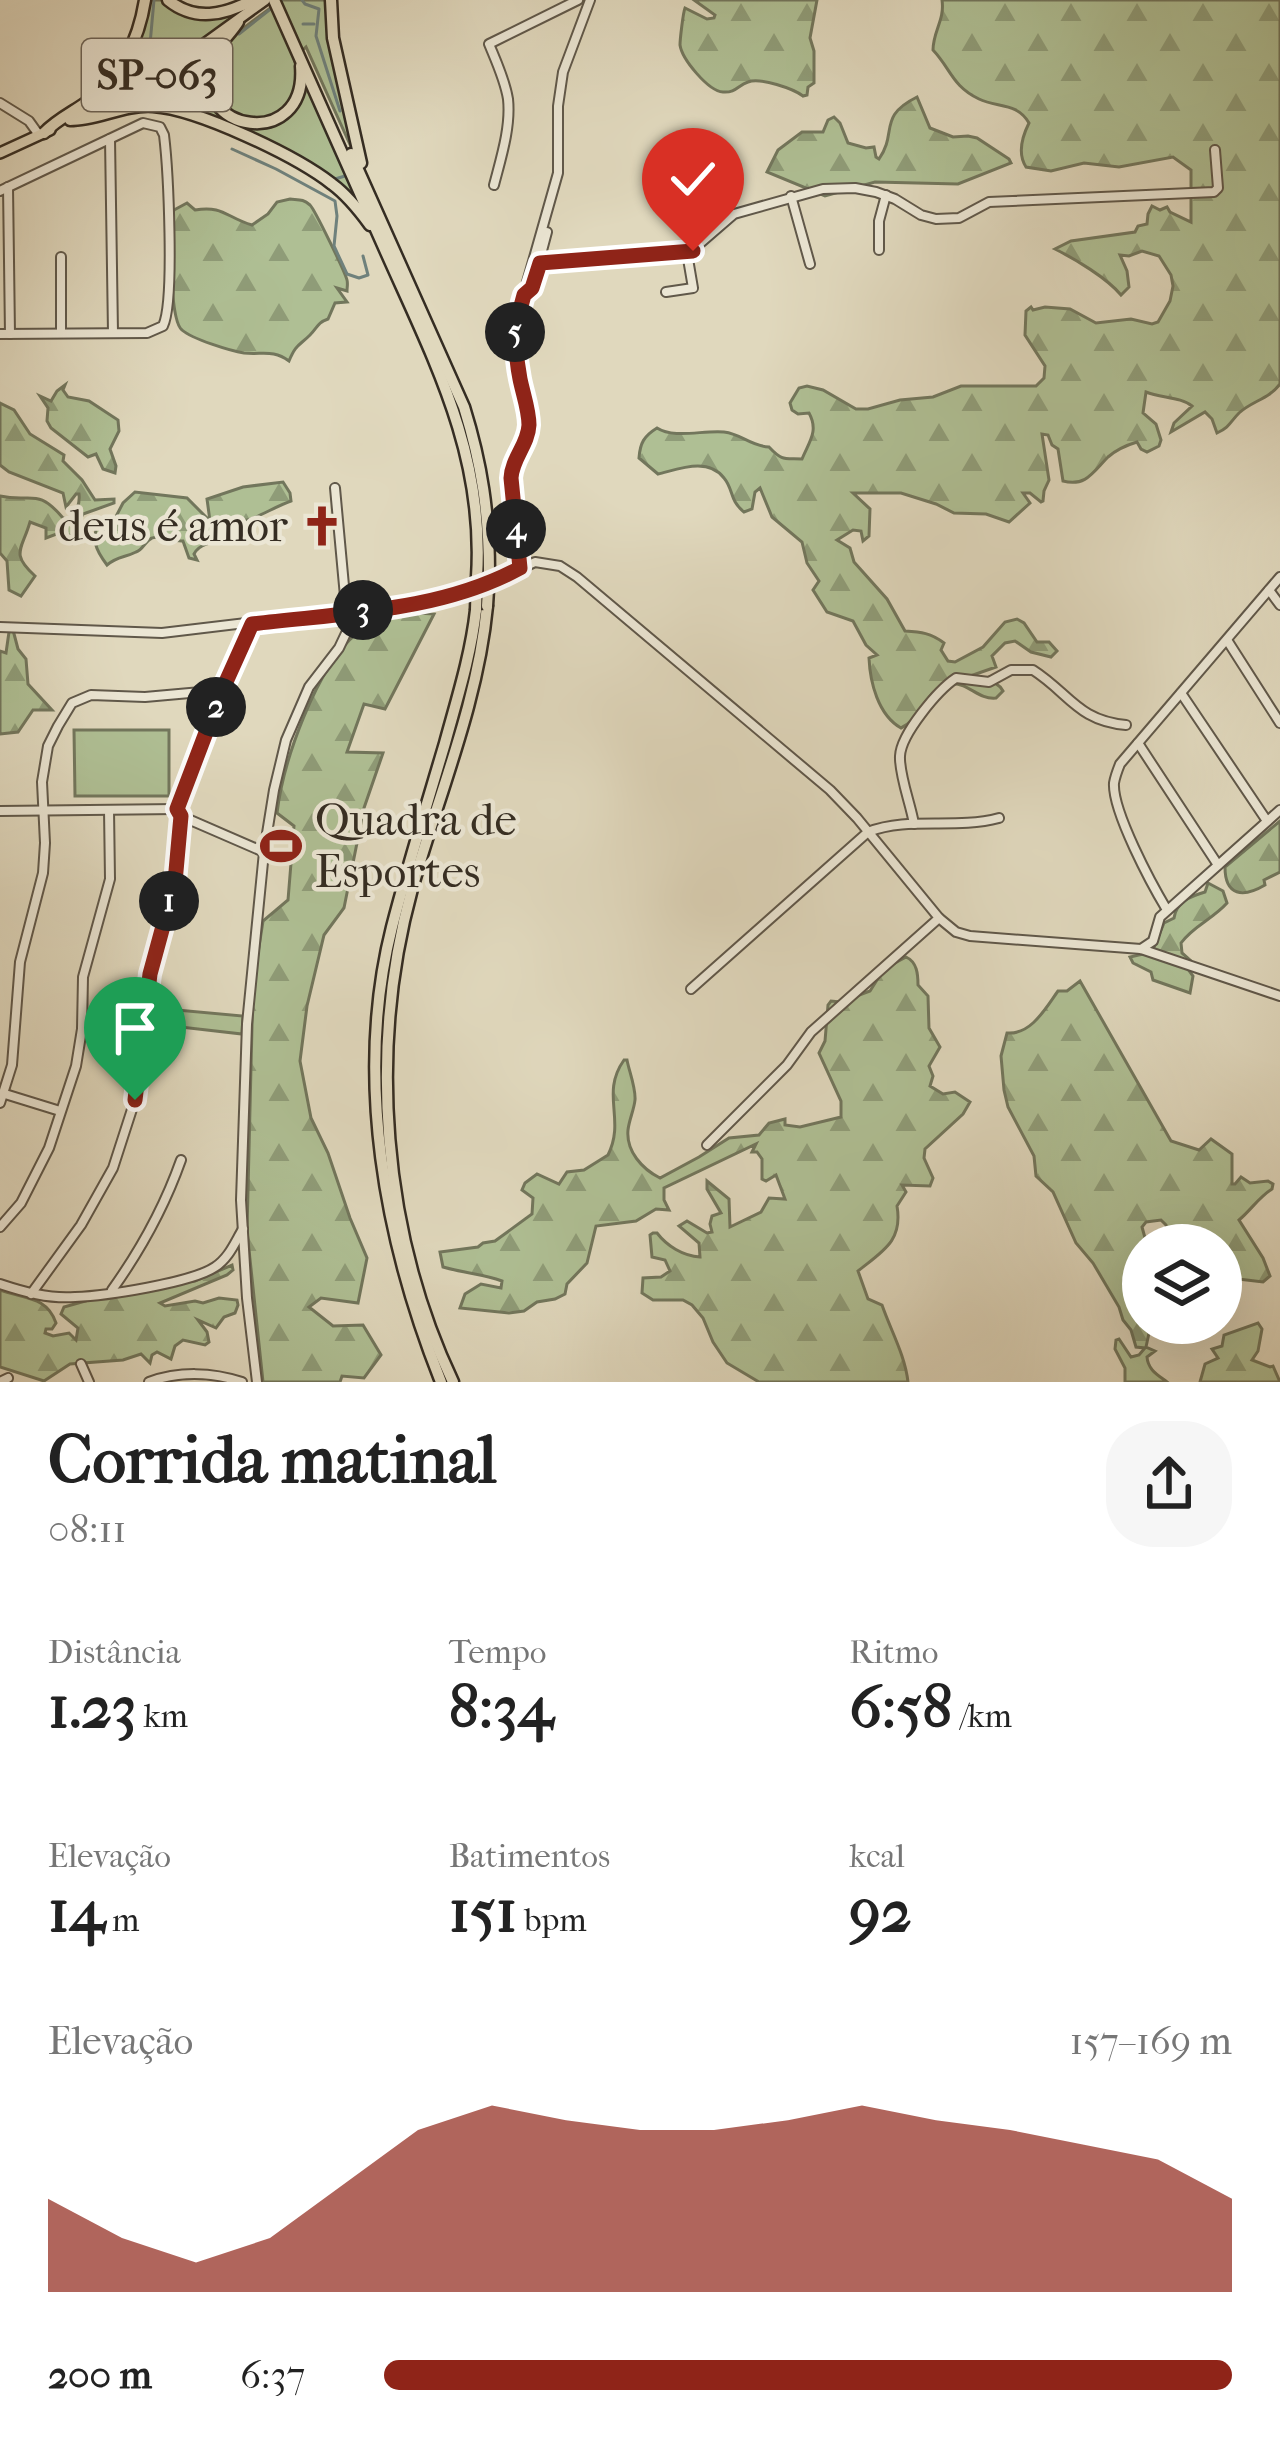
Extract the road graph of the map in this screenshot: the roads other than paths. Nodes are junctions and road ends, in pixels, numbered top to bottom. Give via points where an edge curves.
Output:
1 (145, 0) edge
2 (168, 0) edge
3 (253, 0) edge
4 (273, 0) edge
5 (331, 0) edge
6 (578, 0) edge
7 (590, 0) edge
8 (238, 22) junction
9 (300, 53) junction
10 (0, 103) edge
11 (70, 120) junction
12 (42, 134) junction
13 (110, 139) junction
14 (1215, 150) dead end
15 (0, 153) edge
16 (364, 178) junction
17 (494, 185) dead end
18 (4, 189) edge
19 (886, 194) junction
20 (791, 196) junction
21 (545, 226) junction
22 (382, 243) junction
23 (879, 250) dead end
24 (687, 253) junction
25 (61, 257) dead end
26 (540, 263) junction
27 (810, 264) dead end
28 (666, 292) dead end
29 (524, 295) junction
30 (61, 333) junction
31 (113, 333) junction
32 (5, 334) edge
33 (335, 488) dead end
34 (520, 568) junction
35 (483, 575) junction
36 (1280, 577) edge
37 (1269, 590) junction
38 (1280, 605) edge
39 (481, 608) junction
40 (347, 613) junction
41 (252, 624) junction
42 (0, 627) edge
43 (1227, 640) junction
44 (221, 693) junction
45 (1180, 693) junction
46 (1280, 723) edge
47 (1126, 724) dead end
48 (1138, 743) junction
49 (110, 810) junction
50 (1280, 810) edge
51 (0, 811) edge
52 (44, 811) junction
53 (179, 813) junction
54 (999, 818) dead end
55 (1267, 821) junction
56 (914, 824) junction
57 (868, 832) junction
58 (263, 851) junction
59 (1218, 865) junction
60 (1167, 910) junction
61 (939, 918) junction
62 (1141, 949) junction
63 (691, 989) dead end
64 (1280, 996) edge
65 (0, 1010) edge
66 (17, 1012) junction
67 (82, 1030) junction
68 (145, 1031) junction
69 (2, 1099) edge
70 (61, 1111) junction
71 (707, 1145) dead end
72 (181, 1160) dead end
73 (0, 1227) edge
74 (243, 1228) junction
75 (0, 1284) edge
76 (111, 1292) junction
77 (31, 1294) junction
78 (81, 1364) dead end
79 (89, 1382) edge
80 (149, 1382) edge
81 (242, 1382) edge
82 (256, 1382) edge
83 (441, 1382) edge
84 (453, 1382) edge

1 - 12 highway via 115,74
2 - 3 highway via 207,15
4 - 8 main road, SP-063
4 - 9 highway
5 - 16 highway
6 - 17 street via 489,44 508,101
7 - 21 street via 563,71 558,173
8 - 9 highway via 209,67 214,100 236,120 266,123 289,110 300,89
8 - 11 main road, SP-063
9 - 16 highway
9 - 22 highway
10 - 12 street
11 - 12 main road, SP-063
11 - 22 highway via 140,106 205,118 321,176
12 - 15 main road, SP-063
13 - 18 street
13 - 31 street
13 - 31 street via 143,124 164,135 168,307 164,326
14 - 19 street via 1214,192 989,202 944,219
16 - 35 highway via 464,407 485,488
18 - 32 street
19 - 20 street via 844,188
19 - 23 street
20 - 24 street via 734,214
20 - 27 street
21 - 26 street
21 - 29 street
22 - 35 highway via 458,420
24 - 26 street
24 - 28 street via 693,289
25 - 30 street
26 - 29 street
29 - 34 street via 515,332 529,428 511,478
30 - 31 street
30 - 32 street
33 - 40 street
34 - 40 street via 447,599
34 - 57 street via 545,562 578,578
35 - 39 highway, bridge
36 - 37 street
37 - 38 street
37 - 43 street
39 - 83 highway via 391,933 377,1056 391,1221
39 - 84 highway via 480,659 404,924 388,1036 400,1214
40 - 41 street
40 - 58 street via 345,640 309,687 286,740
41 - 42 street via 132,634
41 - 44 street
43 - 45 street
43 - 46 street
44 - 52 street via 81,697 48,746
44 - 53 street
45 - 48 street
45 - 55 street
47 - 56 street via 1079,710 1034,670 989,682 956,678 901,748
48 - 59 street
48 - 60 street via 1120,764 1115,796
49 - 52 street
49 - 53 street
49 - 67 street via 110,879 87,955
50 - 55 street
51 - 52 street
52 - 66 street via 44,873 20,962
53 - 58 street
53 - 68 street via 175,882 150,974
54 - 56 street
55 - 59 street
56 - 57 street
57 - 61 street
57 - 63 street
58 - 74 street via 247,1024
59 - 60 street
60 - 62 street
61 - 62 street via 984,938
61 - 71 street via 811,1032
62 - 64 street
65 - 66 street
66 - 69 street
67 - 68 street
67 - 70 street
68 - 77 street via 113,1168
69 - 70 street
70 - 73 street via 21,1203
72 - 76 street via 166,1203
74 - 76 street via 214,1267
74 - 82 street
75 - 77 street
76 - 77 street
78 - 79 street
80 - 81 street via 179,1374

